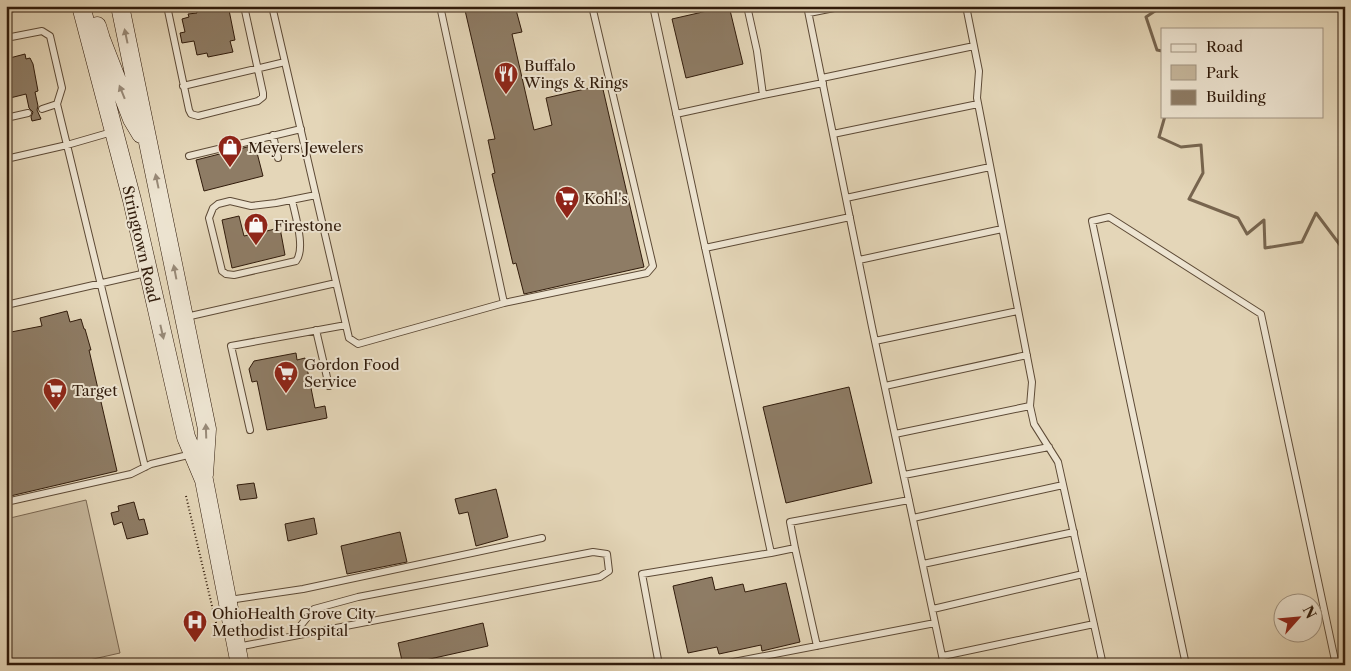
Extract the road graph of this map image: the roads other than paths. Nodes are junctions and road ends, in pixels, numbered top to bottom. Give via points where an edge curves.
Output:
1 (81, 6) edge
2 (92, 6) edge
3 (120, 6) edge
4 (167, 6) edge
5 (244, 6) edge
6 (272, 6) edge
7 (440, 6) edge
8 (592, 6) edge
9 (653, 6) edge
10 (747, 6) edge
11 (844, 6) edge
12 (966, 6) edge
13 (808, 10) edge
14 (6, 38) edge
15 (974, 46) junction
16 (285, 62) junction
17 (258, 70) junction
18 (822, 81) junction
19 (184, 86) junction
20 (763, 95) junction
21 (57, 104) junction
22 (978, 104) junction
23 (42, 109) dead end
24 (28, 113) dead end
25 (676, 114) junction
26 (6, 118) edge
27 (301, 129) junction
28 (114, 132) junction
29 (833, 134) junction
30 (273, 135) junction
31 (67, 145) junction
32 (151, 152) junction
33 (189, 156) dead end
34 (278, 158) dead end
35 (6, 160) edge
36 (990, 167) junction
37 (316, 195) junction
38 (846, 198) junction
39 (292, 200) junction
40 (850, 217) junction
41 (1002, 229) junction
42 (705, 248) junction
43 (859, 260) junction
44 (148, 273) junction
45 (101, 283) junction
46 (336, 283) junction
47 (504, 303) junction
48 (6, 305) edge
49 (1018, 311) junction
50 (184, 317) junction
51 (346, 324) junction
52 (316, 330) junction
53 (875, 341) junction
54 (1027, 355) junction
55 (329, 386) dead end
56 (885, 386) junction
57 (1030, 406) junction
58 (250, 430) dead end
59 (895, 434) junction
60 (1049, 447) junction
61 (193, 453) junction
62 (145, 467) junction
63 (904, 475) junction
64 (204, 480) junction
65 (1063, 485) junction
66 (909, 500) junction
67 (6, 502) edge
68 (913, 518) junction
69 (1074, 532) junction
70 (542, 538) dead end
71 (795, 548) junction
72 (771, 553) junction
73 (923, 564) junction
74 (1083, 574) junction
75 (228, 601) junction
76 (933, 609) junction
77 (936, 623) junction
78 (1094, 624) junction
79 (293, 635) junction
80 (817, 646) junction
81 (238, 656) edge
82 (942, 656) junction
83 (723, 664) edge
84 (658, 665) edge
85 (944, 665) edge
86 (1103, 665) edge
87 (1186, 665) edge
88 (1336, 665) edge

1 - 28 main road, Stringtown Road
32 -> 2 main road via 132,119 101,39
32 -> 3 main road, Stringtown Road
4 - 19 lane
5 - 17 lane
6 - 16 lane
7 - 47 lane
8 - 47 lane via 653,266 647,273
9 - 25 lane
10 - 20 lane
11 - 13 lane
12 - 15 lane
13 - 18 lane
14 - 21 lane via 42,31 50,36 62,88
15 - 18 lane
15 - 22 lane via 979,72
16 - 17 lane
16 - 27 lane
17 - 19 lane
17 - 19 lane via 263,93 261,100 198,116 189,110
18 - 20 lane
18 - 29 lane
20 - 25 lane
21 - 23 lane
21 - 31 lane
22 - 29 lane
22 - 36 lane
24 - 26 lane
25 - 42 lane
27 - 30 lane
27 - 37 lane
28 - 31 lane
28 - 44 main road, Stringtown Road
29 - 38 lane
30 - 33 lane
30 - 34 lane
31 - 35 lane
31 - 45 lane
50 -> 32 main road, Stringtown Road
36 - 38 lane
36 - 41 lane
37 - 39 lane
37 - 46 lane
38 - 40 lane
39 - 39 lane via 300,257 296,261 234,275 222,271 209,218 213,208 230,201 251,206
40 - 42 lane
40 - 43 lane
41 - 43 lane
41 - 49 lane
42 - 72 lane
43 - 53 lane
44 - 45 lane
44 -> 61 main road, Stringtown Road via 186,437
45 - 48 lane
45 - 62 lane
46 - 50 lane
46 - 51 lane
47 - 51 lane via 358,344 350,338
49 - 53 lane
49 - 54 lane
64 -> 50 main road, Stringtown Road via 207,429
51 - 52 lane
52 - 55 lane
52 - 58 lane via 231,346
53 - 56 lane
54 - 56 lane
54 - 57 lane via 1032,382
56 - 59 lane
57 - 59 lane
57 - 60 lane via 1034,424
59 - 63 lane
60 - 63 lane
60 - 65 lane via 1058,462
61 - 62 lane
61 - 64 main road, Stringtown Road
62 - 67 lane via 131,474
63 - 66 lane
64 - 75 main road, Stringtown Road
65 - 68 lane
65 - 69 lane
66 - 68 lane
66 - 71 lane via 790,522
68 - 73 lane
69 - 73 lane
69 - 74 lane
70 - 75 lane via 303,589
71 - 72 lane
71 - 80 lane
72 - 84 lane via 642,574
73 - 76 lane
74 - 76 lane
74 - 78 lane
75 - 81 main road, Stringtown Road
76 - 77 lane
77 - 80 lane
77 - 82 lane
78 - 82 lane
78 - 86 lane
79 - 79 lane via 600,577 609,571 607,554 593,552 341,602 314,609
79 - 81 lane
80 - 83 lane
82 - 85 lane
87 - 88 lane via 1092,221 1109,216 1260,314

